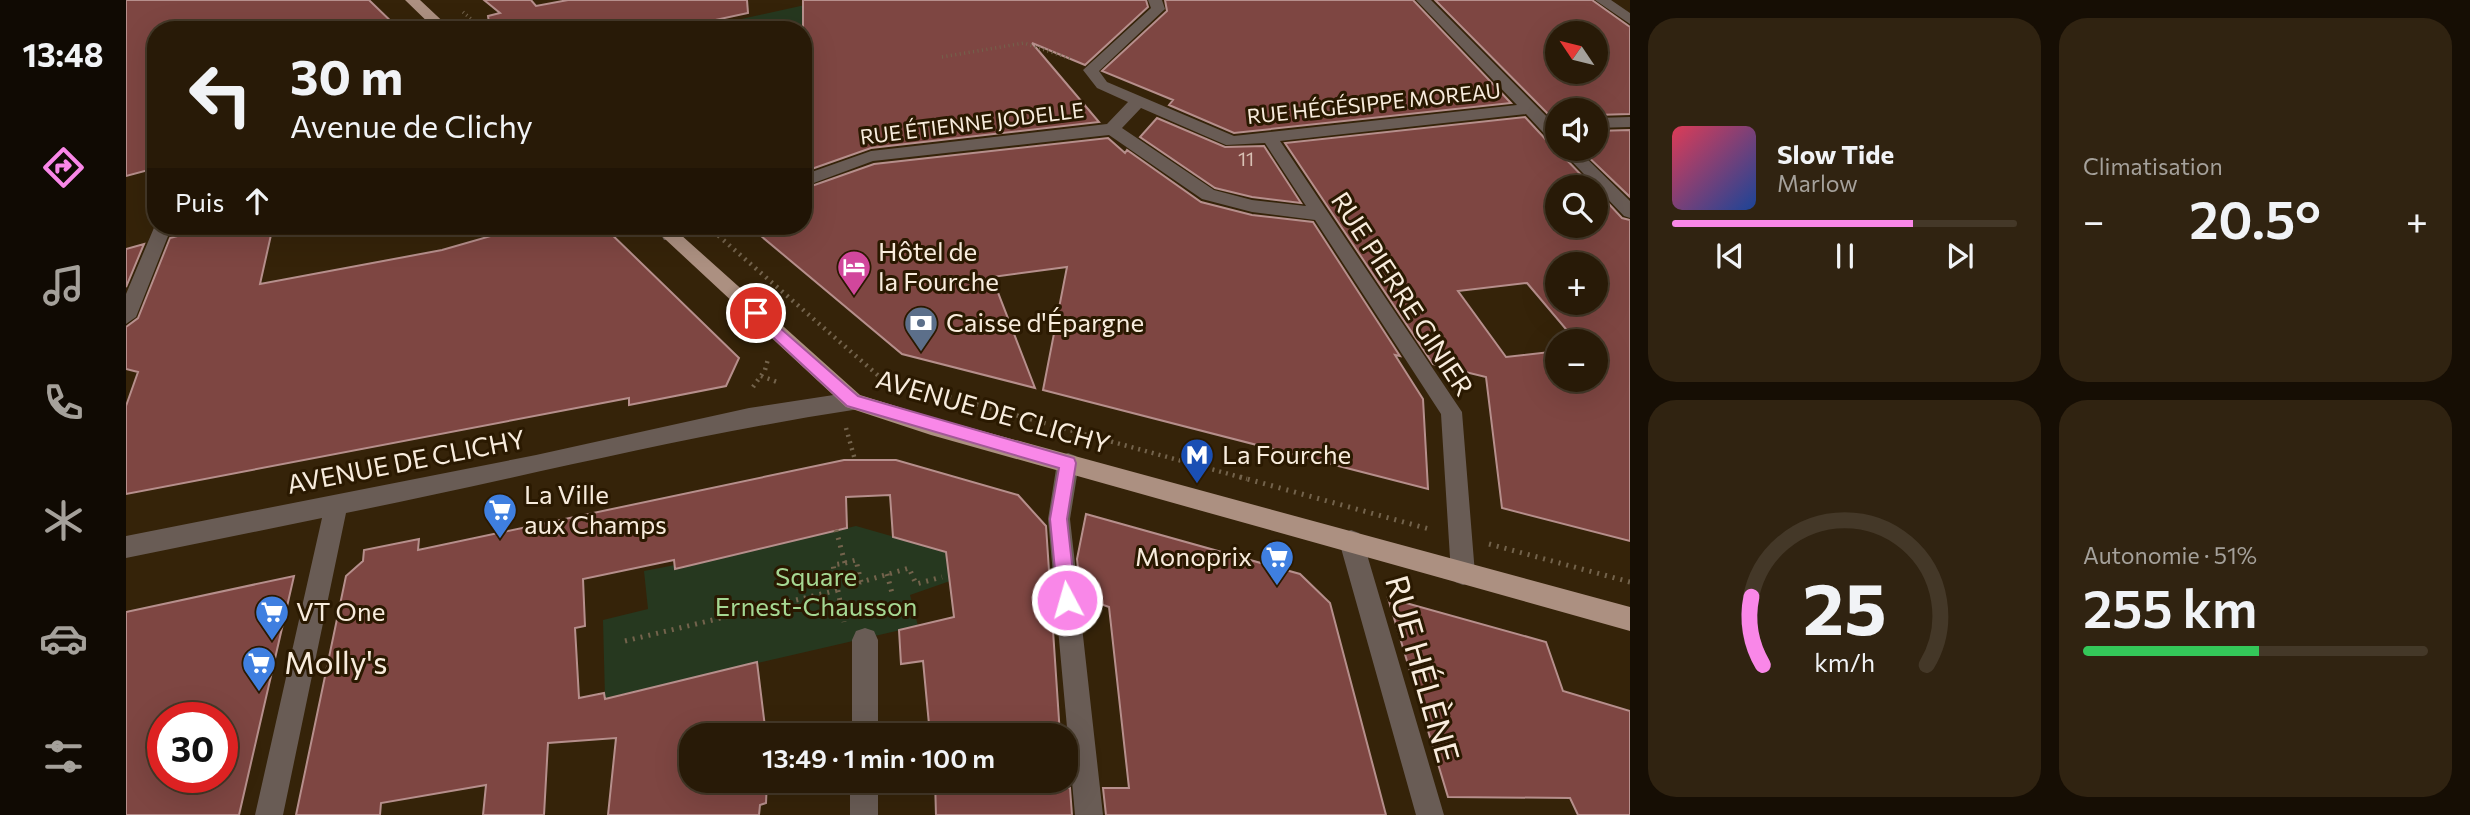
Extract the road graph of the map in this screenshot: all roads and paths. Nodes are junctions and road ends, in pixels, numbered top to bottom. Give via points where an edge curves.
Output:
1 (412, 0) edge
2 (1154, 0) edge
3 (1423, 0) edge
4 (1602, 0) edge
5 (1630, 20) edge
6 (434, 21) edge
7 (942, 57) dead end
8 (1091, 70) junction
9 (1138, 101) junction
10 (1528, 109) junction
11 (1545, 121) edge
12 (1630, 122) edge
13 (1608, 123) edge
14 (1112, 128) junction
15 (1270, 138) junction
16 (1580, 161) edge
17 (812, 178) edge
18 (1630, 212) edge
19 (1318, 214) junction
20 (159, 235) edge
21 (678, 235) edge
22 (717, 235) edge
23 (126, 317) edge
24 (768, 359) dead end
25 (780, 383) dead end
26 (853, 401) junction
27 (851, 446) dead end
28 (855, 460) dead end
29 (1068, 463) junction
30 (336, 505) junction
31 (836, 530) dead end
32 (1460, 537) junction
33 (1351, 541) junction
34 (126, 547) edge
35 (845, 563) junction
36 (887, 574) junction
37 (1463, 574) junction
38 (942, 577) dead end
39 (1630, 582) edge
40 (838, 590) junction
41 (893, 597) dead end
42 (1630, 619) edge
43 (858, 634) joint
44 (625, 641) dead end
45 (864, 723) edge
46 (864, 793) edge
47 (269, 815) edge
48 (864, 815) edge
49 (1089, 815) edge
50 (1430, 815) edge

1 - 6 main road
2 - 8 street via 1158,9
3 - 10 street
4 - 5 street
7 - 8 path via 1024,43
8 - 9 street, RUE HÉGÉSIPPE MOREAU via 1102,85
9 - 14 street, RUE ÉTIENNE JODELLE
9 - 15 street, RUE HÉGÉSIPPE MOREAU via 1233,141
10 - 11 street
10 - 15 street, RUE HÉGÉSIPPE MOREAU
12 - 13 street
14 - 17 street, RUE ÉTIENNE JODELLE via 871,156
14 - 19 street via 1208,194 1252,206
15 - 19 street, RUE PIERRE GINIER
16 - 18 street
19 - 32 street, RUE PIERRE GINIER via 1451,412
20 - 23 street
21 - 26 main road
22 - 32 path, AVENUE DE CLICHY via 881,378
24 - 25 path via 760,379
26 - 29 main road, AVENUE DE CLICHY
26 - 30 street, AVENUE DE CLICHY via 749,417
27 - 28 path
29 - 33 main road, AVENUE DE CLICHY
29 - 49 street via 1059,519
30 - 34 street, AVENUE DE CLICHY
30 - 47 street
31 - 35 path
32 - 37 street, RUE PIERRE GINIER
32 - 39 path, AVENUE DE CLICHY
33 - 37 main road, AVENUE DE CLICHY
33 - 50 street, RUE HÉLÈNE
35 - 36 path via 856,560 861,582
35 - 40 path via 833,565
36 - 38 path via 909,569 916,584
36 - 41 path
37 - 42 main road, AVENUE DE CLICHY
40 - 43 path via 846,629
40 - 44 path
43 - 45 street
46 - 48 street

